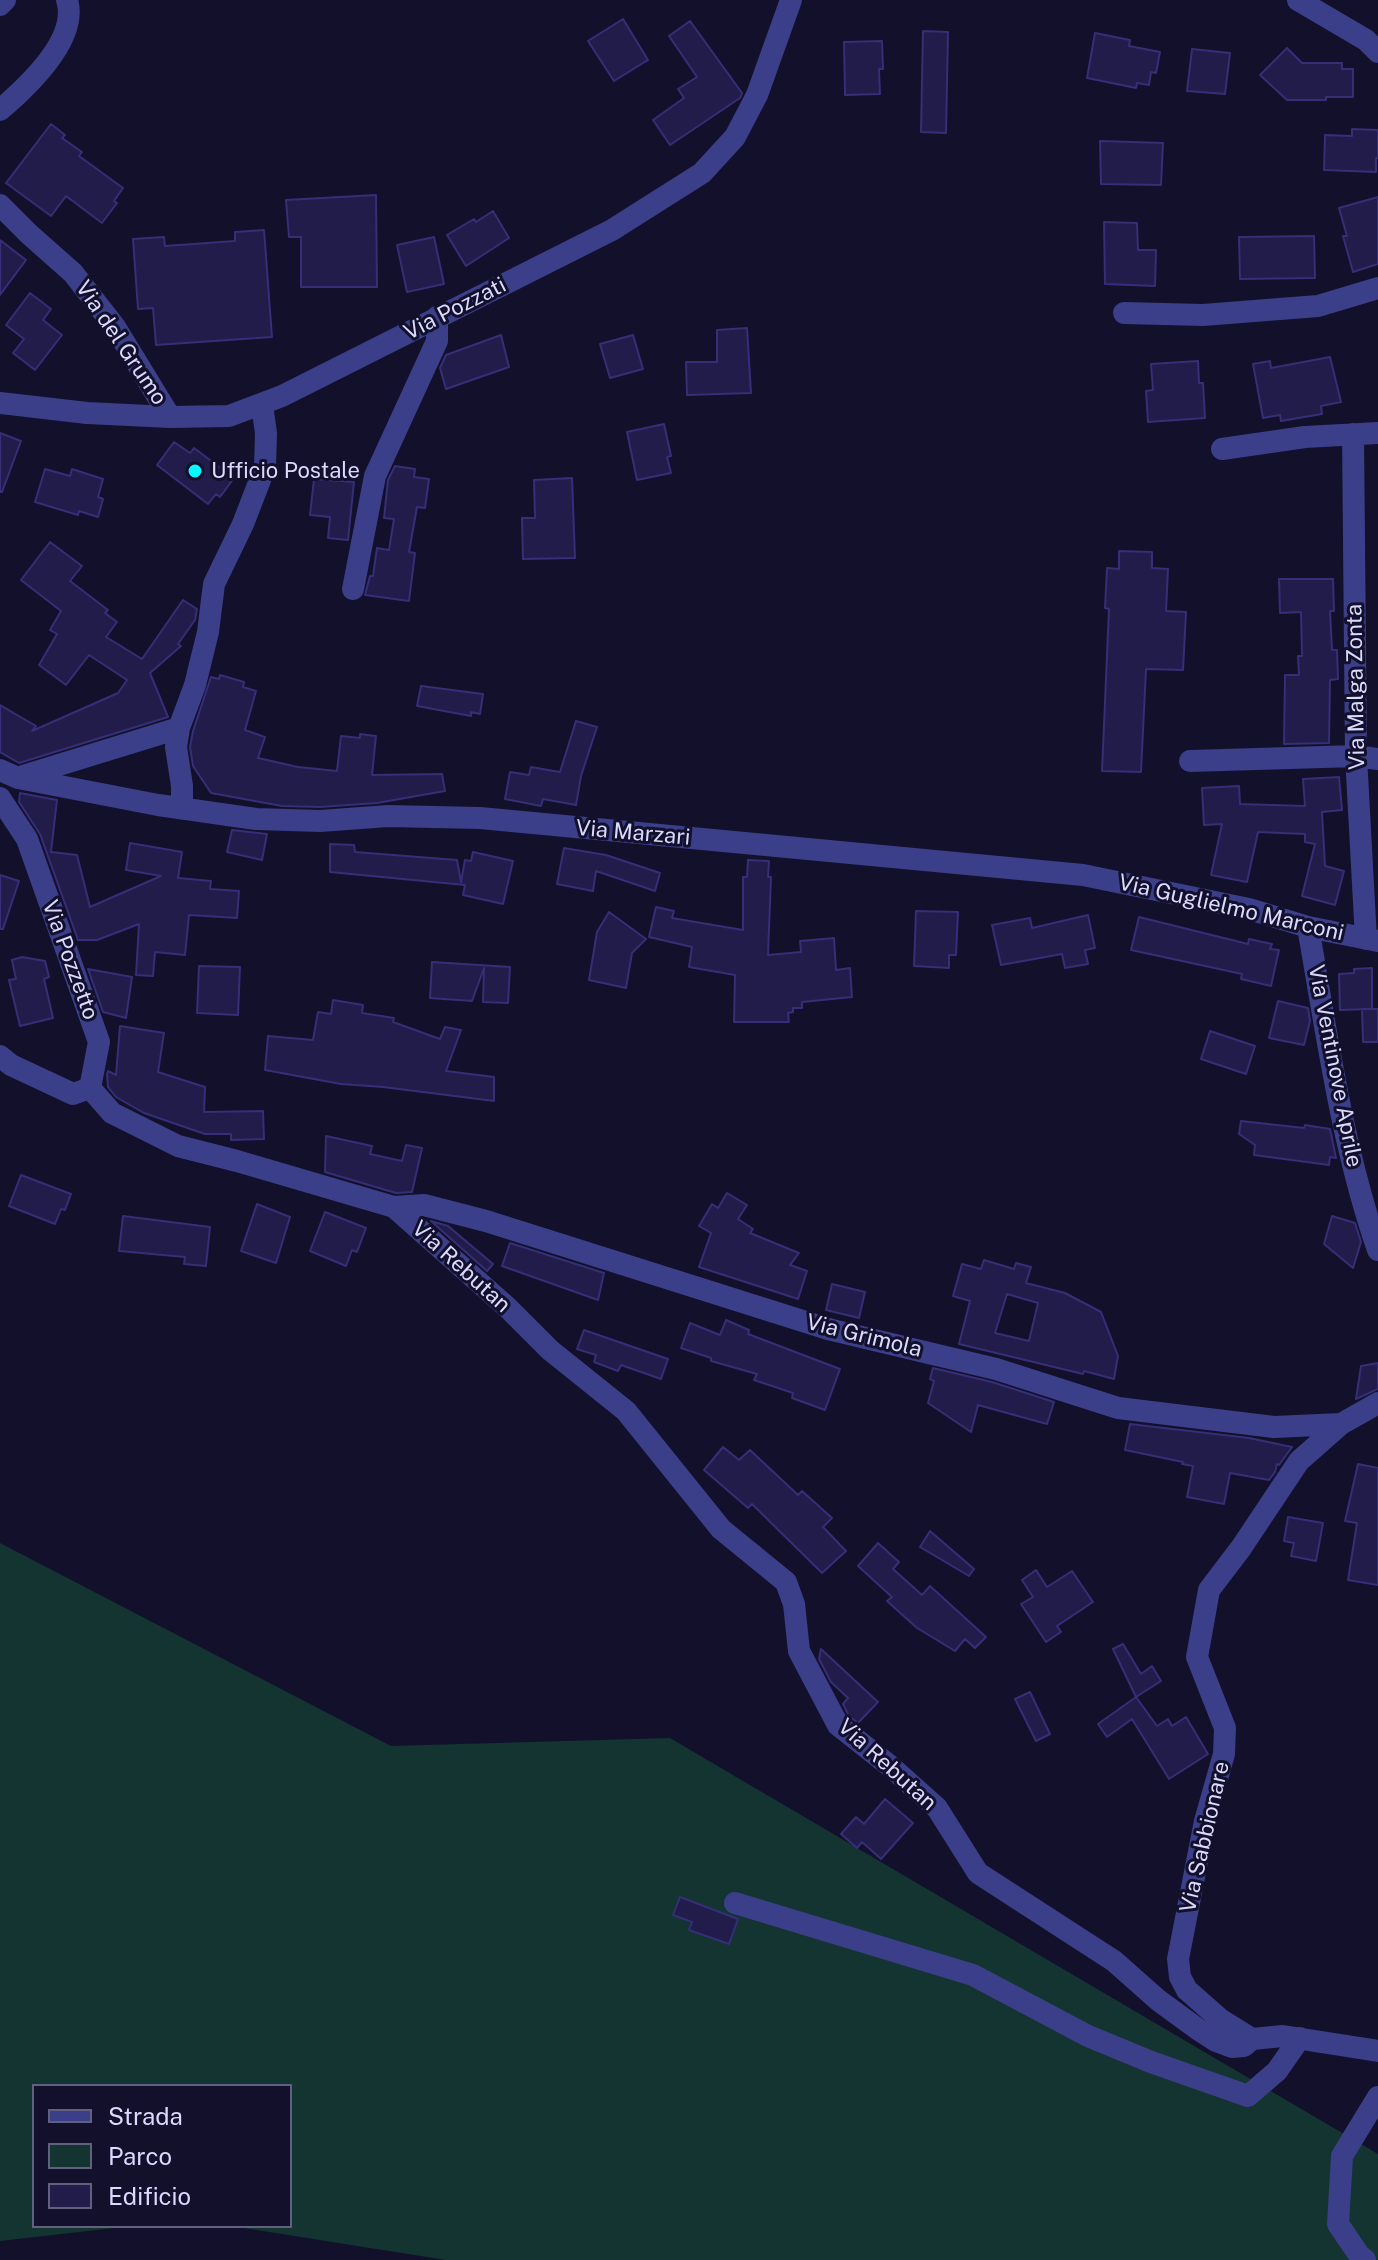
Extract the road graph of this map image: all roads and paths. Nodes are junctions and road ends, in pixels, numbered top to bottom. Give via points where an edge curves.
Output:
1 (5, 0) edge
2 (67, 0) edge
3 (791, 0) edge
4 (1298, 0) edge
5 (0, 5) edge
6 (1378, 52) edge
7 (0, 110) edge
8 (0, 205) edge
9 (1378, 288) edge
10 (1124, 313) dead end
11 (437, 317) junction
12 (0, 403) edge
13 (262, 405) junction
14 (170, 417) junction
15 (1378, 433) edge
16 (1353, 434) junction
17 (1222, 449) dead end
18 (353, 589) dead end
19 (179, 728) junction
20 (1367, 758) edge
21 (1190, 761) dead end
22 (9, 774) edge
23 (0, 798) edge
24 (182, 807) junction
25 (1083, 875) joint
26 (1308, 927) junction
27 (1372, 940) edge
28 (0, 1056) edge
29 (90, 1088) junction
30 (394, 1207) junction
31 (1378, 1250) edge
32 (1378, 1403) edge
33 (1341, 1424) junction
34 (735, 1903) dead end
35 (1300, 2038) junction
36 (1252, 2039) junction
37 (1378, 2051) edge
38 (1378, 2097) edge
39 (1365, 2260) edge

1 - 5 street
2 - 7 street via 68,24 61,41
3 - 11 street, Via Pozzati via 757,95 735,137 702,173 612,230
4 - 6 street
8 - 14 street, Via del Grumo via 73,273 115,327
9 - 10 street via 1318,306 1203,315
11 - 13 street, Via Pozzati
11 - 18 street via 437,341 375,476
12 - 14 street, Via Pozzati
13 - 14 street, Via Pozzati via 229,416
13 - 19 street via 265,467 214,584 205,645
15 - 16 street
16 - 17 street
16 - 20 street, Via Malga Zonta
19 - 22 street, Via Marzari
19 - 24 street
20 - 21 street
20 - 27 street, Via Malga Zonta
22 - 24 street, Via Marzari
23 - 29 street, Via Pozzetto via 27,839 99,1042
24 - 25 street, Via Marzari via 256,819 480,818
25 - 26 street, Via Guglielmo Marconi via 1249,909
26 - 27 street, Via Guglielmo Marconi
26 - 31 street, Via Ventinove Aprile via 1343,1117
28 - 29 street via 73,1094
29 - 30 street via 112,1113 178,1146
30 - 33 street, Via Grimola via 424,1205 486,1221 828,1329 996,1369 1118,1408 1274,1427
30 - 36 street, Via Rebutan via 550,1350 626,1411 721,1529 786,1582 799,1651 838,1725 937,1808 978,1873 1114,1961 1216,2041 1232,2047
32 - 33 street, Via Sabbionare
33 - 36 street, Via Sabbionare via 1299,1461 1209,1590 1197,1657 1225,1728 1224,1754 1196,1863 1178,1959 1180,1977 1198,2001
34 - 35 street via 973,1975 1088,2036 1248,2096 1277,2071
35 - 36 street
35 - 37 street
38 - 39 street via 1342,2156 1338,2224

